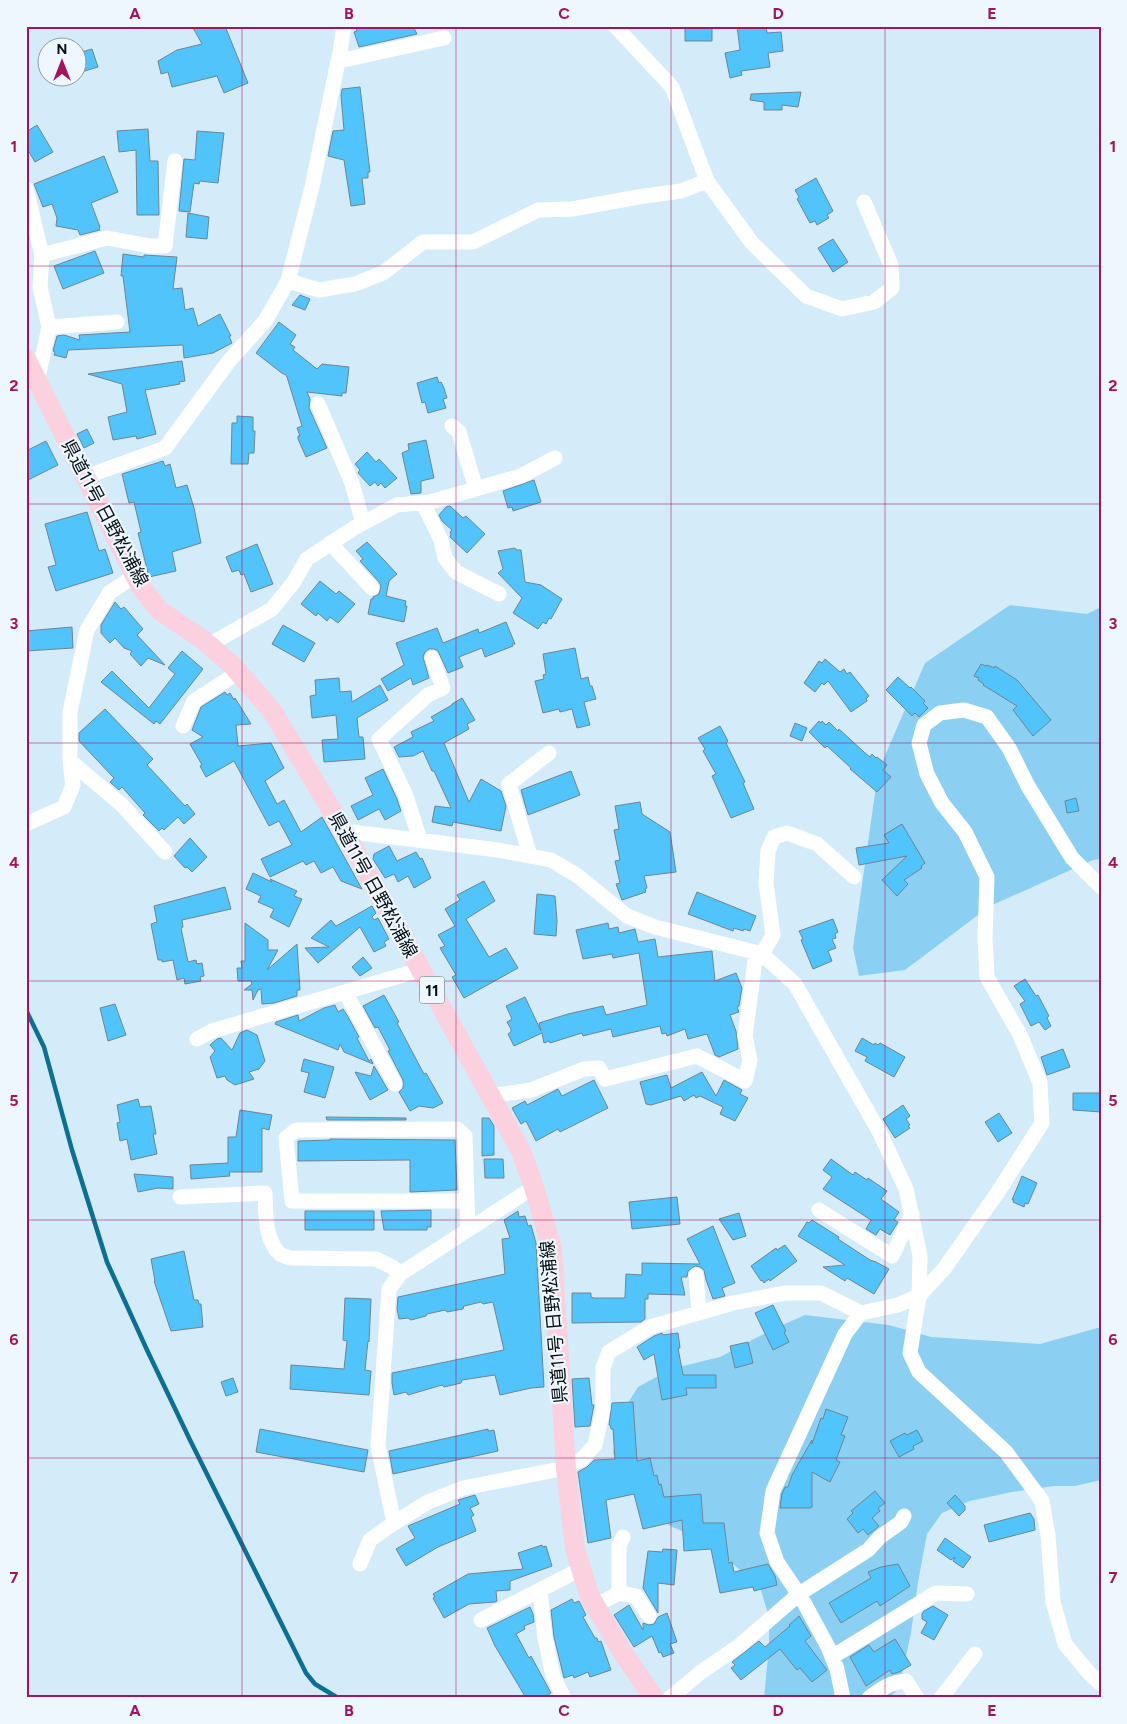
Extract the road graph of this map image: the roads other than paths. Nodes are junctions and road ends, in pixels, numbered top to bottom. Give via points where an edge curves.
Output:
1 (344, 26) edge
2 (615, 26) edge
3 (444, 38) dead end
4 (338, 61) junction
5 (175, 161) dead end
6 (707, 181) junction
7 (26, 189) edge
8 (864, 202) dead end
9 (42, 255) junction
10 (288, 281) junction
11 (117, 322) dead end
12 (49, 328) junction
13 (26, 359) edge
14 (37, 382) junction
15 (318, 404) dead end
16 (452, 426) dead end
17 (555, 458) dead end
18 (85, 477) junction
19 (476, 489) junction
20 (424, 503) junction
21 (363, 523) junction
22 (330, 543) junction
23 (135, 576) junction
24 (372, 588) dead end
25 (499, 594) dead end
26 (209, 645) junction
27 (432, 658) dead end
28 (239, 672) junction
29 (183, 726) dead end
30 (549, 753) dead end
31 (70, 761) junction
32 (26, 824) edge
33 (344, 831) junction
34 (420, 840) junction
35 (165, 852) dead end
36 (530, 856) junction
37 (854, 877) dead end
38 (1101, 886) edge
39 (759, 954) junction
40 (420, 970) junction
41 (345, 992) junction
42 (197, 1039) dead end
43 (395, 1084) dead end
44 (490, 1096) junction
45 (534, 1187) junction
46 (180, 1197) dead end
47 (467, 1201) junction
48 (819, 1210) dead end
49 (912, 1214) junction
50 (468, 1230) junction
51 (400, 1274) junction
52 (696, 1275) dead end
53 (919, 1296) junction
54 (860, 1312) junction
55 (699, 1313) junction
56 (566, 1468) junction
57 (904, 1516) dead end
58 (394, 1523) junction
59 (622, 1537) dead end
60 (360, 1564) dead end
61 (582, 1569) junction
62 (540, 1590) junction
63 (619, 1593) junction
64 (799, 1594) junction
65 (966, 1594) dead end
66 (596, 1606) junction
67 (648, 1616) dead end
68 (481, 1620) dead end
69 (975, 1654) dead end
70 (832, 1656) junction
71 (1101, 1684) edge
72 (564, 1698) edge
73 (654, 1698) edge
74 (670, 1698) edge
75 (843, 1698) edge
76 (869, 1698) edge
77 (917, 1698) edge
78 (941, 1698) edge

1 - 4 street
2 - 6 street via 672,87
3 - 4 street
4 - 10 street via 312,187
5 - 9 street via 166,246 107,238
6 - 8 street via 752,243 806,296 842,309 874,302 892,288 891,265
6 - 10 street via 681,191 572,209 538,210 473,242 423,242 384,274 355,284 318,290
7 - 9 street
9 - 12 street via 40,287
10 - 18 street via 265,321 229,360 165,448
11 - 12 street
12 - 14 street
13 - 14 main road, 県道11号 日野松浦線 / 11
14 - 18 main road, 県道11号 日野松浦線 / 11
15 - 21 street via 352,483
16 - 19 street via 459,432
17 - 19 street via 521,476
18 - 23 main road, 県道11号 日野松浦線 / 11
19 - 20 street
20 - 21 street via 397,505
20 - 25 street via 441,540 444,558 456,572
21 - 22 street
22 - 24 street
22 - 26 street via 307,558 272,610
23 - 26 main road, 県道11号 日野松浦線 / 11 via 160,611
23 - 31 street via 110,592 87,630 70,712
26 - 28 main road, 県道11号 日野松浦線 / 11
27 - 34 street via 443,688 428,695 379,739 406,796
28 - 29 street via 194,702
28 - 33 main road, 県道11号 日野松浦線 / 11 via 272,711
30 - 36 street via 509,784
31 - 32 street via 73,785 64,807
31 - 35 street via 121,804
33 - 34 street
33 - 40 main road, 県道11号 日野松浦線 / 11
34 - 36 street
36 - 39 street via 551,860 578,876 627,916 655,927
37 - 39 street via 817,844 787,833 774,838 768,851 766,883 774,935
38 - 53 street via 1072,858 1009,748 987,717 964,710 940,713 924,725 919,744 927,774 942,803 965,832 987,877 987,977 1020,1035 1040,1082 1042,1122 998,1192 949,1261
39 - 44 street via 745,1036 750,1060 745,1081 697,1056 605,1079 599,1068 584,1069 531,1090
39 - 49 street via 794,984 849,1077 880,1132 906,1189
40 - 41 street
40 - 44 main road, 県道11号 日野松浦線 / 11
41 - 42 street via 212,1031
41 - 43 street
44 - 45 main road, 県道11号 日野松浦線 / 11 via 521,1151
45 - 50 street
45 - 56 main road, 県道11号 日野松浦線 / 11 via 552,1249
46 - 51 street via 265,1193 268,1230 281,1255 291,1258 376,1259
47 - 47 street via 465,1136 457,1129 296,1130 286,1138 292,1201
47 - 50 street
48 - 49 street via 892,1256
49 - 53 street via 920,1256
50 - 51 street
51 - 58 street via 389,1289 378,1446
52 - 55 street
53 - 54 street via 898,1305
53 - 71 street via 910,1353 920,1372 1006,1452 1042,1501 1048,1535 1052,1602 1065,1644
54 - 55 street via 821,1293 785,1293
54 - 64 street via 845,1334 773,1490 767,1533 777,1562
55 - 56 street via 650,1327 609,1352 603,1368 603,1409 595,1445 582,1459
56 - 58 street via 463,1488 428,1502
56 - 61 main road, 県道11号 日野松浦線 / 11 via 575,1550
57 - 64 street via 868,1550
58 - 60 street via 370,1540
59 - 63 street via 619,1546
61 - 62 street
61 - 66 main road, 県道11号 日野松浦線 / 11
62 - 68 street
62 - 72 street via 553,1676
63 - 66 street
63 - 67 street via 636,1596
64 - 70 street
64 - 74 street via 739,1646
65 - 70 street via 936,1593
66 - 73 main road, 県道11号 日野松浦線 / 11 via 623,1654
69 - 78 street
70 - 75 street
76 - 77 street via 897,1681 906,1681

